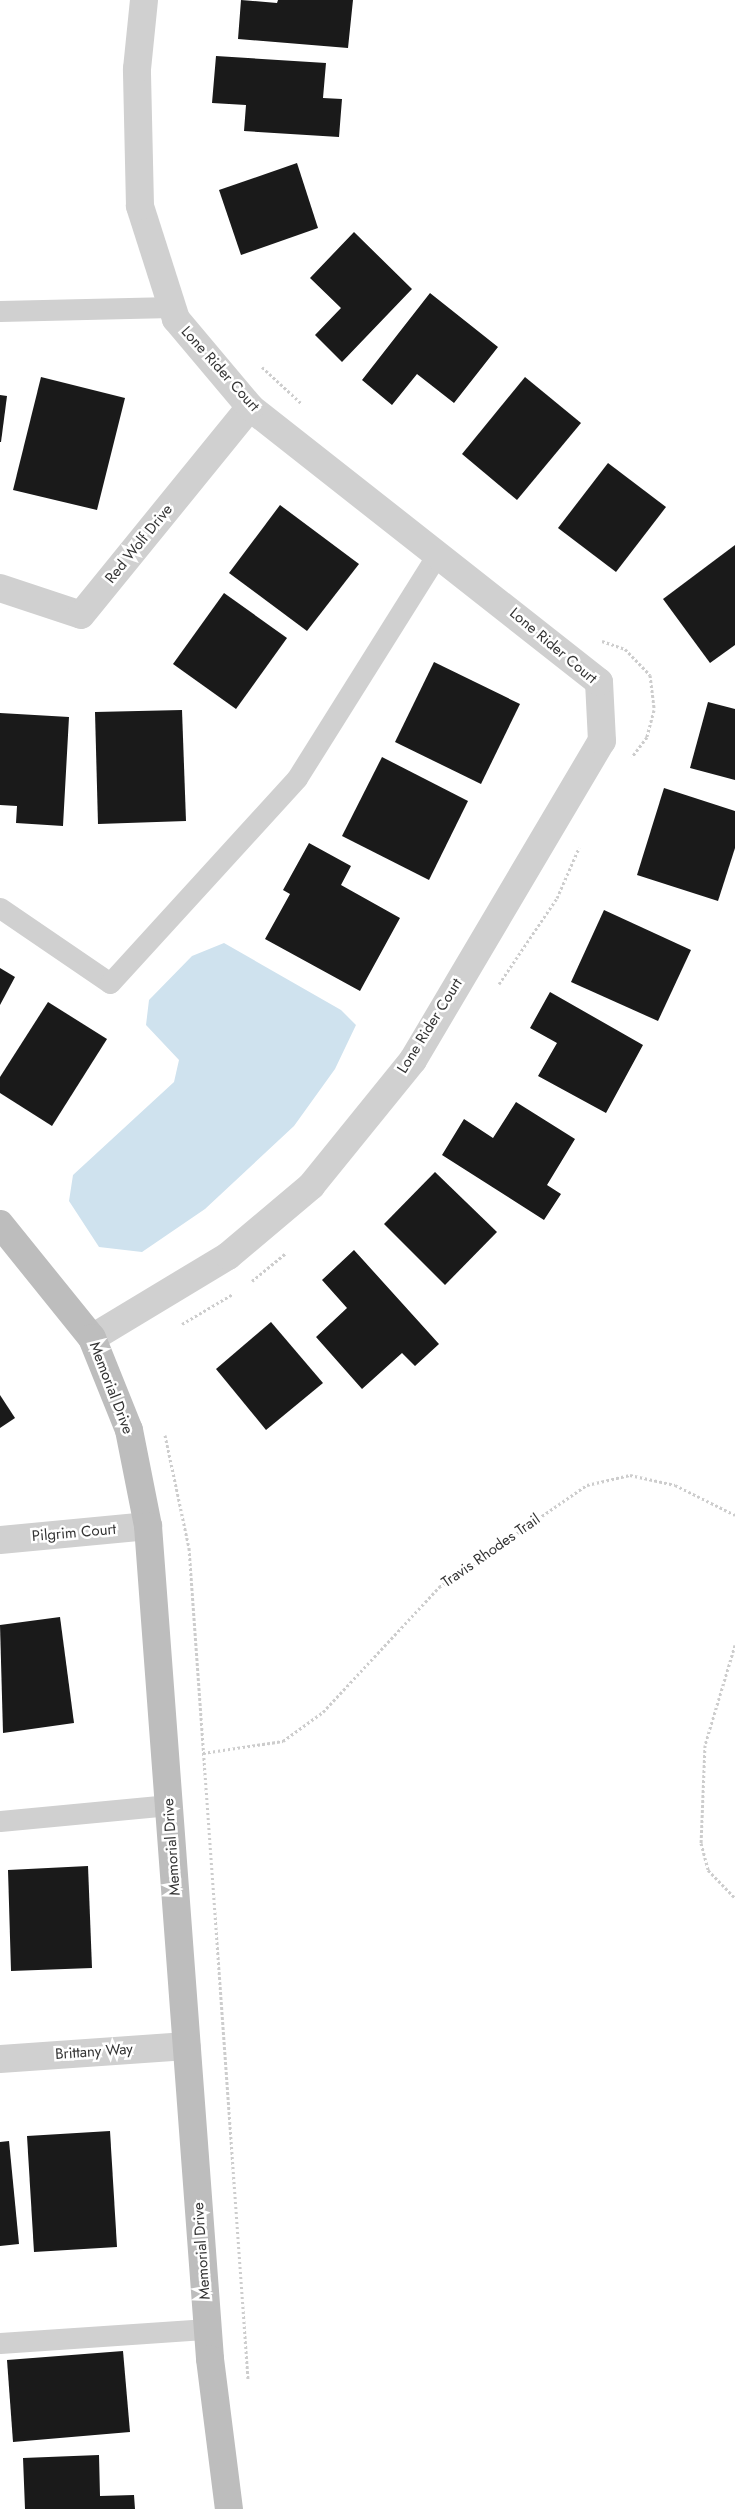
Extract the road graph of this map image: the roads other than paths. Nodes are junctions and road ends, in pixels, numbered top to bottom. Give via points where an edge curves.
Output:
1 (144, 0) edge
2 (172, 307) junction
3 (0, 311) edge
4 (250, 407) junction
5 (438, 553) junction
6 (0, 588) edge
7 (0, 908) edge
8 (0, 1224) edge
9 (92, 1338) junction
10 (148, 1526) junction
11 (0, 1540) edge
12 (169, 1805) junction
13 (0, 1820) edge
14 (187, 2046) junction
15 (0, 2059) edge
16 (208, 2329) junction
17 (0, 2343) edge
18 (229, 2509) edge

1 - 2 street, Lone Rider Court via 137,69 140,206
2 - 3 lane
2 - 4 street, Lone Rider Court via 176,319
4 - 5 street, Lone Rider Court
4 - 6 street, Red Wolf Drive via 81,615
5 - 7 lane via 297,778 110,983
5 - 9 street, Lone Rider Court via 600,682 602,741 412,1060 311,1186 228,1256
8 - 9 street, Memorial Drive
9 - 10 street, Memorial Drive via 129,1430
10 - 11 street, Pilgrim Court
10 - 12 street, Memorial Drive
12 - 13 lane
12 - 14 street, Memorial Drive
14 - 15 street, Brittany Way
14 - 16 street, Memorial Drive
16 - 17 lane
16 - 18 street, Memorial Drive

